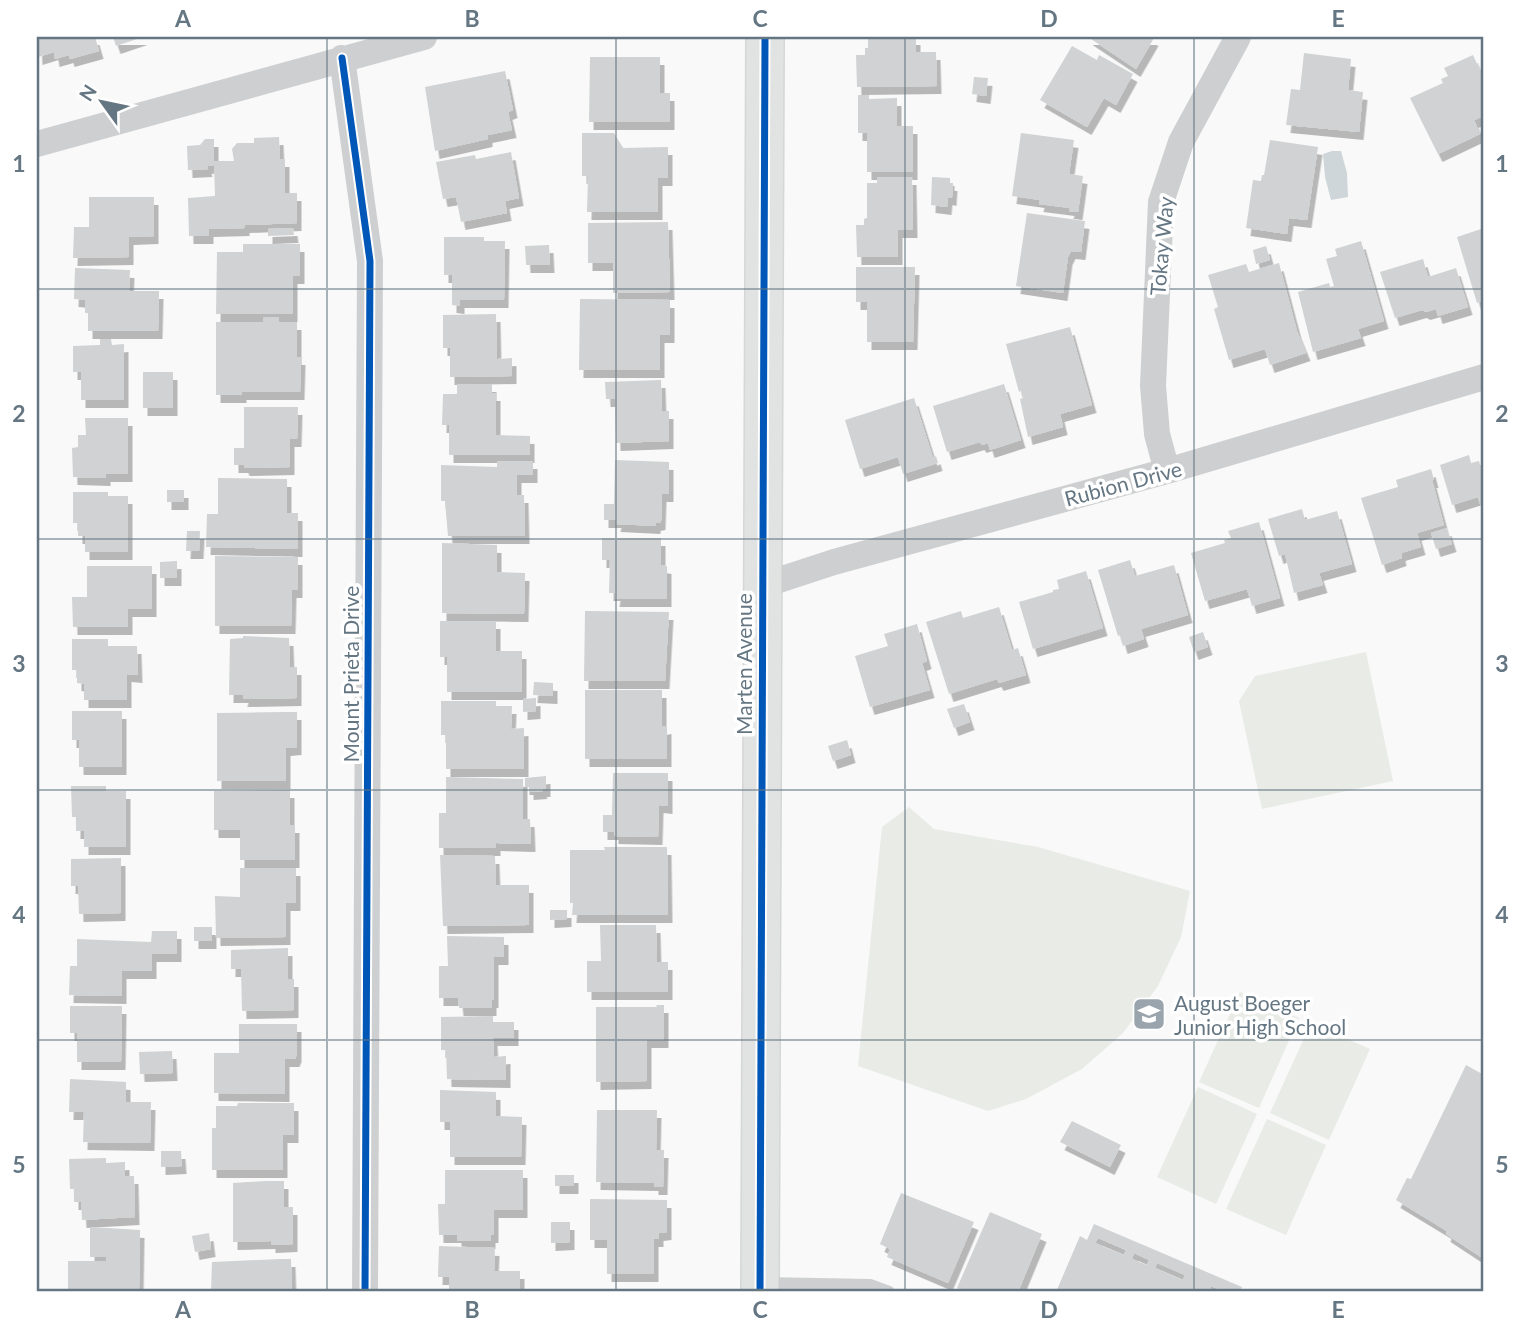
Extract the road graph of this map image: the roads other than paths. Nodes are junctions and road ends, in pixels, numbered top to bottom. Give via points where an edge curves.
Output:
1 (424, 37) edge
2 (765, 37) edge
3 (1238, 37) edge
4 (342, 58) junction
5 (37, 144) edge
6 (1484, 377) edge
7 (1167, 471) junction
8 (761, 586) junction
9 (760, 1288) edge
10 (365, 1292) edge
11 (889, 1292) edge

1 - 4 street
2 - 8 street, Marten Avenue
3 - 7 street, Tokay Way via 1181,142 1161,202 1153,386 1157,434
4 - 5 street
4 - 10 street, Mount Prieta Drive via 370,261
6 - 7 street, Rubion Drive
7 - 8 street, Rubion Drive
8 - 9 street, Marten Avenue
9 - 11 lane via 870,1284

